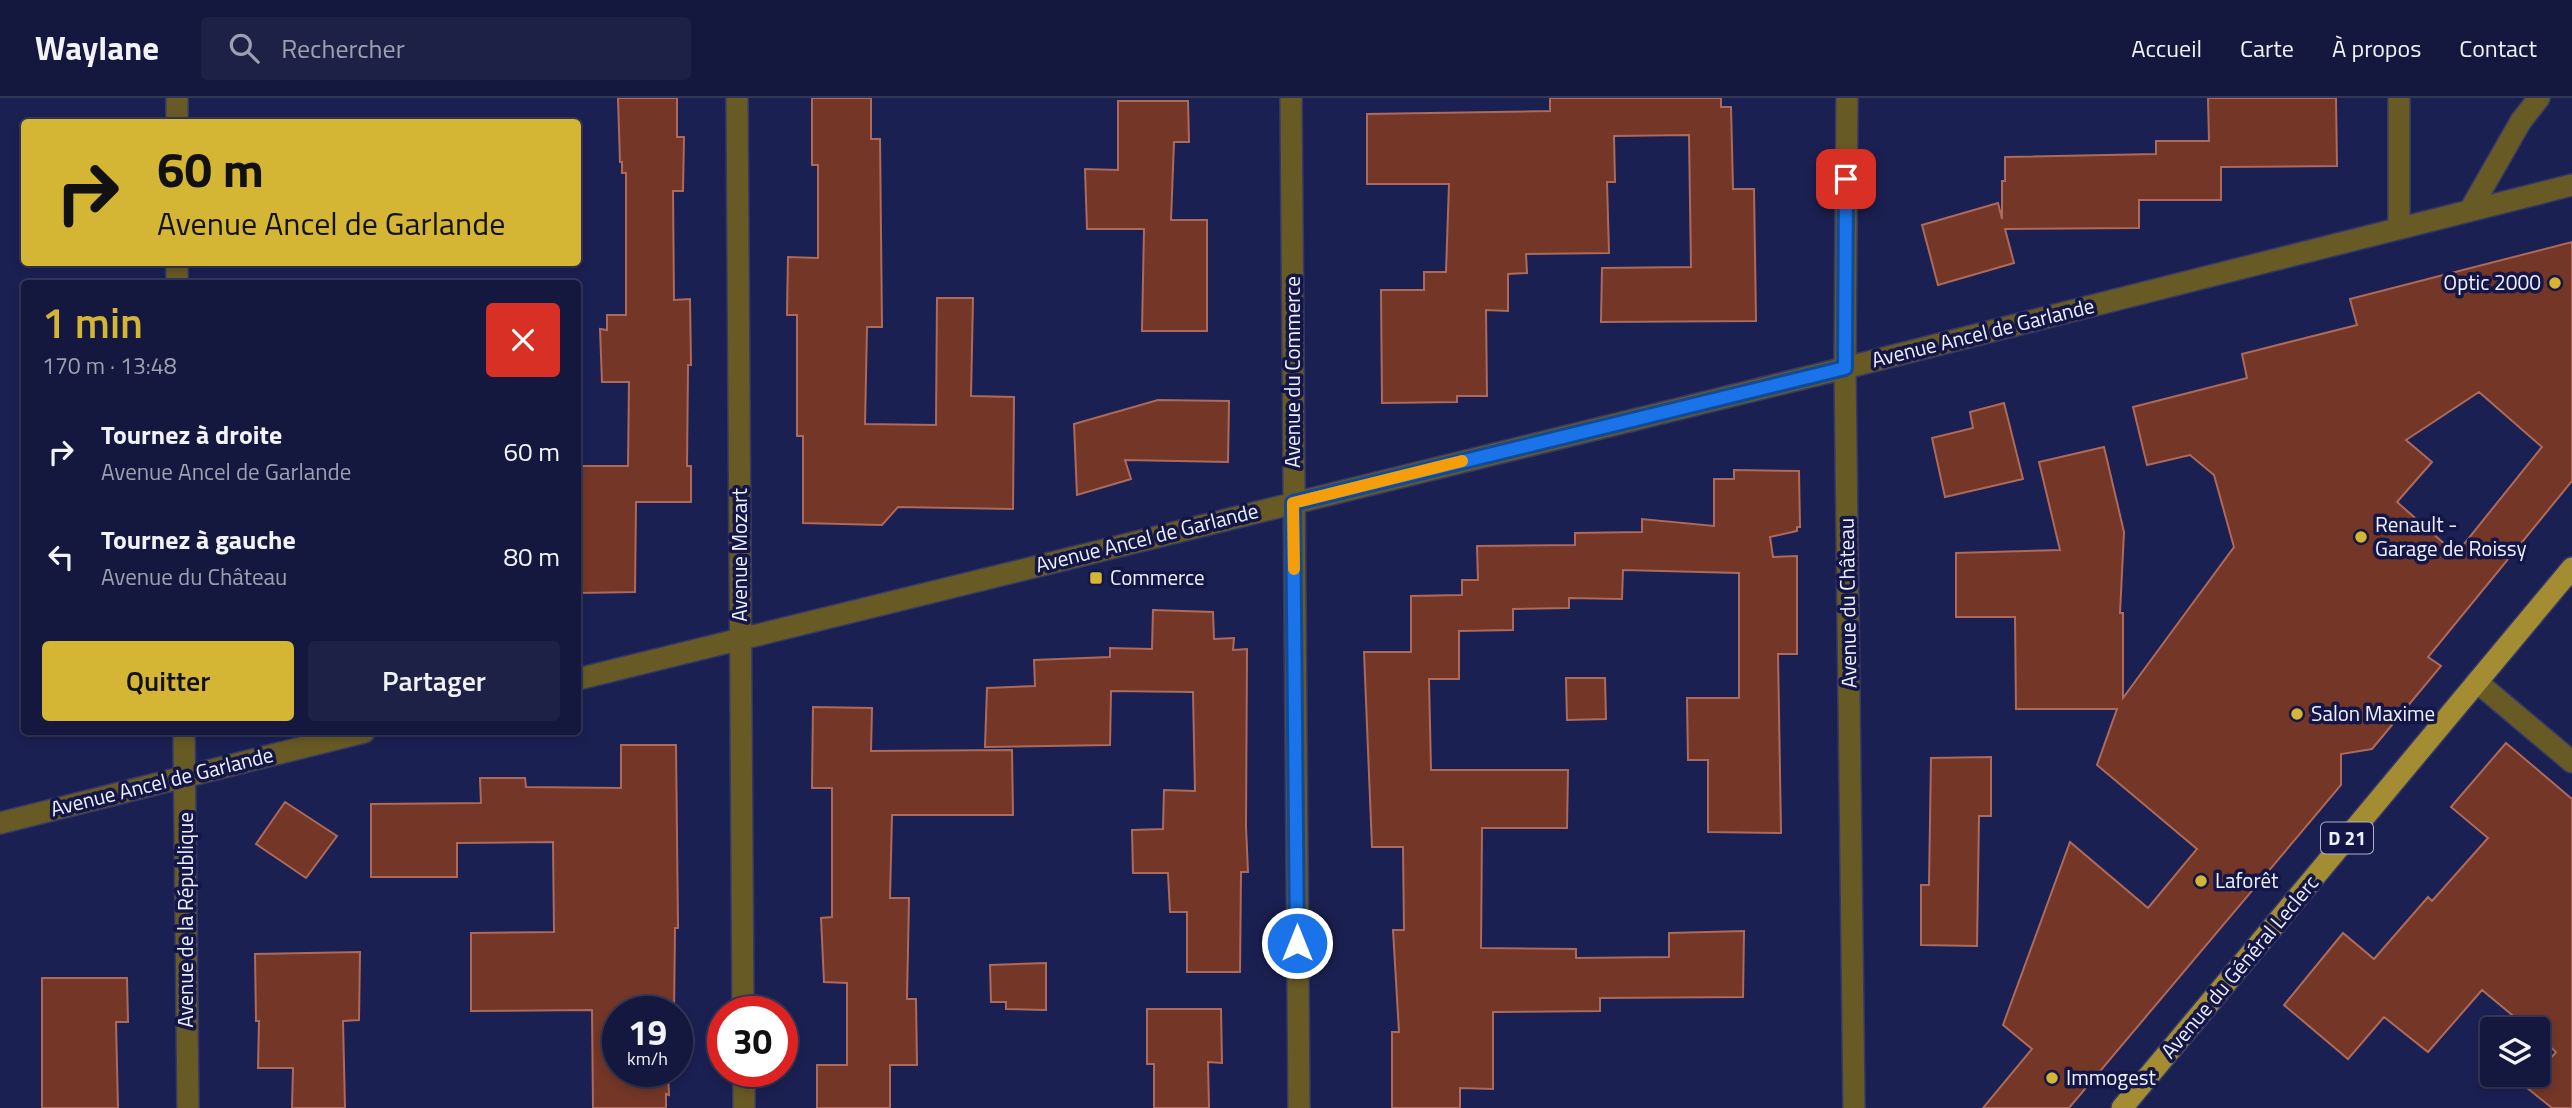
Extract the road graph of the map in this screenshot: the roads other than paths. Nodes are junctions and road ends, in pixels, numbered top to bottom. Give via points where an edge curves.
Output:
1 (177, 98) edge
2 (737, 98) edge
3 (1291, 98) edge
4 (1847, 98) edge
5 (2399, 98) edge
6 (2539, 98) edge
7 (177, 119) edge
8 (2572, 185) edge
9 (2470, 210) junction
10 (2399, 228) junction
11 (1845, 368) junction
12 (1293, 503) junction
13 (2572, 568) edge
14 (741, 638) junction
15 (581, 678) edge
16 (2477, 682) junction
17 (184, 735) edge
18 (352, 735) edge
19 (2572, 762) edge
20 (185, 776) junction
21 (0, 823) edge
22 (743, 996) edge
23 (744, 1087) edge
24 (2124, 1107) edge
25 (188, 1108) edge
26 (744, 1108) edge
27 (1299, 1108) edge
28 (1854, 1108) edge

1 - 7 street
2 - 14 street, Avenue Mozart
3 - 12 street, Avenue du Commerce
4 - 11 street, Avenue du Château
5 - 10 street
6 - 9 street
8 - 9 street, Avenue Ancel de Garlande
9 - 10 street, Avenue Ancel de Garlande
10 - 11 street, Avenue Ancel de Garlande
11 - 12 street, Avenue Ancel de Garlande
11 - 28 street, Avenue du Château
12 - 14 street, Avenue Ancel de Garlande
12 - 27 street, Avenue du Commerce
13 - 16 main road, Avenue du Général Leclerc / D 21
14 - 15 street, Avenue Ancel de Garlande
14 - 22 street, Avenue Mozart
16 - 19 street
16 - 24 main road, Avenue du Général Leclerc / D 21
17 - 20 street, Avenue de la République
18 - 20 street, Avenue Ancel de Garlande
20 - 21 street, Avenue Ancel de Garlande
20 - 25 street, Avenue de la République
23 - 26 street

